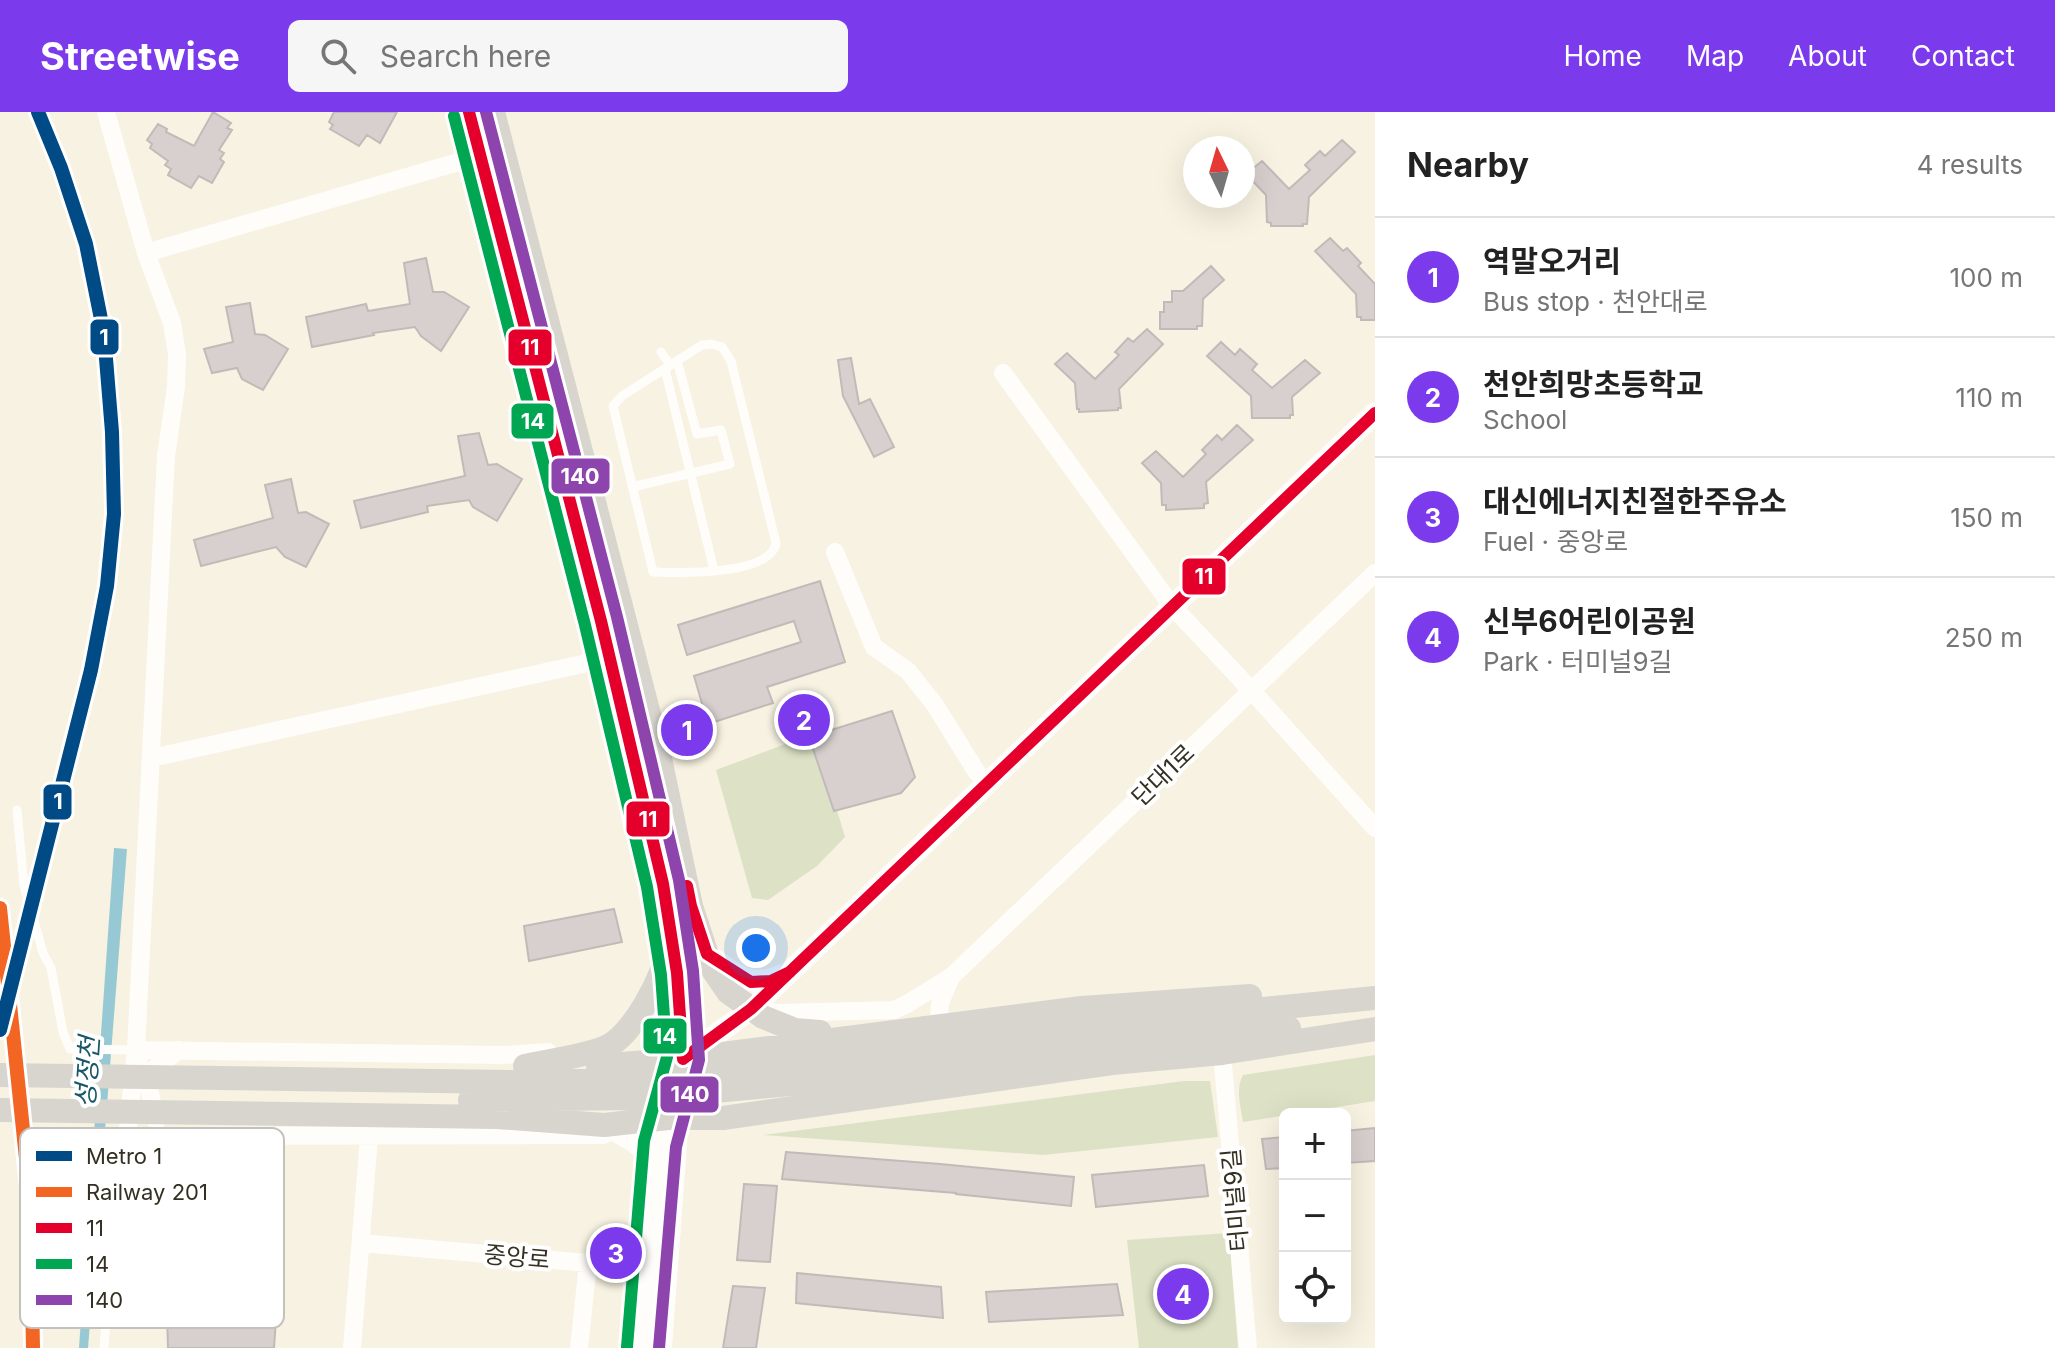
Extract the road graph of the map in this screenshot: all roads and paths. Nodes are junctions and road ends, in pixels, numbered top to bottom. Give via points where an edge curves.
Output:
1 (106, 112) edge
2 (469, 112) edge
3 (493, 112) edge
4 (491, 153) junction
5 (146, 253) junction
6 (661, 352) dead end
7 (671, 365) junction
8 (1003, 373) dead end
9 (1375, 413) edge
10 (691, 473) junction
11 (632, 487) junction
12 (835, 552) dead end
13 (714, 570) junction
14 (1375, 573) edge
15 (1172, 606) junction
16 (610, 658) junction
17 (1252, 691) junction
18 (151, 758) junction
19 (987, 784) junction
20 (17, 810) dead end
21 (1375, 828) edge
22 (691, 906) junction
23 (671, 934) junction
24 (707, 954) junction
25 (790, 972) junction
26 (951, 977) junction
27 (1375, 995) edge
28 (751, 1009) junction
29 (1375, 1019) edge
30 (953, 1024) junction
31 (1205, 1025) junction
32 (918, 1028) junction
33 (1375, 1029) edge
34 (607, 1048) junction
35 (136, 1050) junction
36 (179, 1050) junction
37 (1222, 1053) junction
38 (683, 1059) junction
39 (0, 1060) edge
40 (525, 1066) junction
41 (0, 1075) edge
42 (149, 1088) junction
43 (0, 1096) edge
44 (0, 1110) edge
45 (668, 1118) junction
46 (723, 1118) junction
47 (128, 1128) edge
48 (165, 1128) edge
49 (614, 1130) junction
50 (284, 1137) edge
51 (369, 1137) junction
52 (674, 1170) junction
53 (656, 1198) junction
54 (361, 1243) junction
55 (106, 1328) edge
56 (104, 1348) edge
57 (352, 1348) edge
58 (579, 1348) edge
59 (643, 1348) edge
60 (661, 1348) edge
61 (1248, 1348) edge

1 - 5 street
2 - 4 main road
3 - 4 main road
4 - 5 street
4 - 16 main road
4 - 22 main road via 654,734
5 - 18 street via 172,323 177,354 166,456
6 - 7 lane
7 - 10 lane
7 - 10 lane via 697,434 721,430 730,464
7 - 11 lane via 613,406
7 - 13 lane via 712,344 722,347 731,361 776,543 775,550 755,563
8 - 15 street
9 - 15 street
10 - 11 lane
10 - 13 lane
11 - 13 lane via 653,572
12 - 19 street via 874,647 908,671
14 - 17 street, 단대1로
15 - 17 street
15 - 19 street
16 - 18 street
16 - 23 main road
17 - 21 street
17 - 26 street, 단대1로
18 - 35 street
19 - 25 street
20 - 35 lane via 24,886 70,1049
22 - 24 main road
22 - 38 main road via 690,1005
23 - 34 main road via 654,990
23 - 38 main road
24 - 25 street via 751,982
24 - 28 main road via 728,992
25 - 28 street
26 - 28 street, 단대1로 via 894,1010
26 - 30 street via 938,1013
27 - 30 main road via 1242,996
27 - 31 main road
28 - 32 main road via 795,1030
28 - 38 street
29 - 31 main road via 1295,1028
30 - 32 main road
31 - 41 main road via 1041,1031 667,1079
31 - 43 main road via 811,1082 641,1098
32 - 38 main road
33 - 37 main road
34 - 36 street via 503,1055
34 - 40 main road
35 - 36 street
35 - 42 street
35 - 47 street
36 - 42 street via 154,1069
37 - 46 main road via 1112,1063
37 - 61 street, 터미널9길
38 - 40 main road
38 - 45 main road
39 - 40 main road
42 - 48 street via 155,1121
44 - 49 main road via 497,1117
45 - 46 main road
45 - 49 main road
45 - 52 street via 676,1144
45 - 53 street via 660,1144
46 - 52 street via 687,1140
49 - 51 street
49 - 53 street via 635,1141 653,1162
50 - 51 street
51 - 54 street
52 - 60 street
53 - 59 street
54 - 57 street
54 - 58 street, 중앙로 via 588,1263
55 - 56 lane

